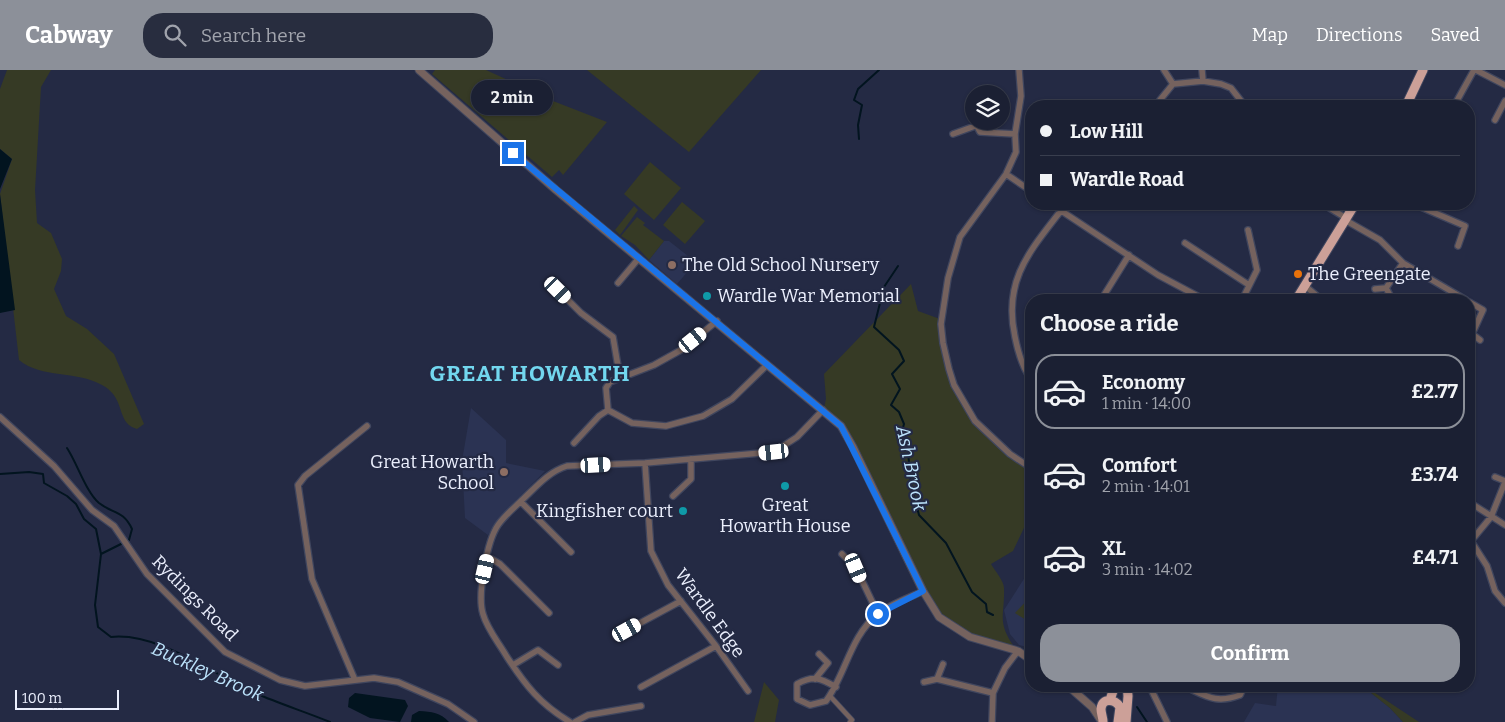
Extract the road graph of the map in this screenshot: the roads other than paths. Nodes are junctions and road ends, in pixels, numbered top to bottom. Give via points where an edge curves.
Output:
1 (419, 70) edge
2 (1018, 70) edge
3 (1164, 70) edge
4 (1202, 70) edge
5 (1423, 70) edge
6 (1475, 70) edge
7 (1203, 81) junction
8 (1173, 84) junction
9 (1505, 85) edge
10 (1160, 100) edge
11 (1240, 100) edge
12 (1409, 100) edge
13 (1458, 100) edge
14 (1505, 101) edge
15 (1495, 120) dead end
16 (965, 130) edge
17 (978, 130) edge
18 (953, 134) dead end
19 (1015, 134) junction
20 (1006, 174) junction
21 (1025, 187) edge
22 (1332, 210) edge
23 (1351, 210) edge
24 (1428, 210) edge
25 (1061, 211) joint
26 (1345, 219) junction
27 (1248, 230) dead end
28 (1185, 243) dead end
29 (1458, 246) dead end
30 (1128, 255) junction
31 (639, 258) junction
32 (1403, 263) junction
33 (618, 284) dead end
34 (1249, 285) junction
35 (1304, 285) junction
36 (1386, 288) junction
37 (1375, 289) dead end
38 (558, 290) dead end
39 (1193, 293) edge
40 (1105, 294) edge
41 (1245, 294) edge
42 (1299, 294) edge
43 (1315, 294) edge
44 (1389, 294) edge
45 (1455, 294) edge
46 (1475, 306) edge
47 (716, 321) junction
48 (1475, 327) edge
49 (1475, 336) edge
50 (1480, 340) dead end
51 (768, 365) junction
52 (1025, 372) edge
53 (620, 378) junction
54 (608, 410) junction
55 (824, 410) junction
56 (0, 417) edge
57 (368, 426) dead end
58 (574, 443) dead end
59 (691, 459) junction
60 (645, 463) junction
61 (1025, 464) edge
62 (1495, 477) dead end
63 (1505, 481) edge
64 (673, 496) dead end
65 (521, 502) junction
66 (1475, 506) edge
67 (1492, 517) junction
68 (1505, 525) edge
69 (1475, 536) edge
70 (1475, 548) edge
71 (571, 552) dead end
72 (842, 554) dead end
73 (488, 557) junction
74 (923, 591) junction
75 (681, 601) junction
76 (1505, 603) edge
77 (549, 613) dead end
78 (878, 614) junction
79 (616, 636) dead end
80 (716, 646) junction
81 (1018, 651) junction
82 (819, 654) dead end
83 (1025, 656) edge
84 (943, 664) dead end
85 (512, 665) junction
86 (558, 665) dead end
87 (814, 679) junction
88 (937, 679) junction
89 (355, 680) junction
90 (924, 682) dead end
91 (641, 687) dead end
92 (836, 687) junction
93 (748, 690) dead end
94 (1076, 692) edge
95 (1112, 692) edge
96 (1120, 692) edge
97 (1127, 692) edge
98 (1152, 692) edge
99 (1195, 692) edge
100 (1242, 692) edge
101 (993, 693) junction
102 (830, 696) junction
103 (1082, 697) junction
104 (641, 706) dead end
105 (1104, 711) edge
106 (1120, 720) edge
107 (474, 722) edge
108 (570, 722) edge
109 (575, 722) edge
110 (850, 722) edge
111 (992, 722) edge
112 (1167, 722) edge

1 - 31 street
2 - 19 street via 1021,96
3 - 8 street
4 - 7 street
5 - 12 highway
6 - 9 street
6 - 13 street
7 - 8 street
7 - 11 street via 1231,88
8 - 10 street
14 - 15 street
16 - 18 street
17 - 19 street
19 - 20 street via 1016,152
20 - 21 street
20 - 61 street via 960,236 948,278 941,324 942,344 954,385 974,420
22 - 26 street
23 - 26 highway
24 - 29 street via 1465,226
25 - 30 street
25 - 52 street via 1022,264 1013,288 1011,320
26 - 32 street via 1380,240
26 - 35 highway
27 - 34 street via 1257,270
28 - 34 street
30 - 39 street
30 - 40 street
31 - 33 street
31 - 47 street
32 - 36 street
32 - 45 street
34 - 41 street
35 - 42 highway
35 - 43 street
36 - 37 street
36 - 44 street
38 - 53 street via 581,313 613,337
46 - 48 street via 1483,310
47 - 51 street
47 - 53 street via 682,350
49 - 50 street
51 - 54 street via 732,399 703,416 666,426 632,423
51 - 55 street
53 - 54 street via 610,382 606,388
54 - 58 street
55 - 59 street via 797,437 774,452
55 - 74 street via 848,437
56 - 89 street, Rydings Road via 54,466 92,510 114,526 146,574 225,652 280,680 305,686
57 - 89 street via 298,485 312,579
59 - 60 street
59 - 64 street via 691,479
60 - 65 street via 561,468
60 - 75 street, Wardle Edge via 651,551 668,585
62 - 63 street
63 - 67 street
65 - 71 street
65 - 73 street via 497,526
66 - 67 street
67 - 68 street
67 - 69 street
70 - 76 street via 1487,566 1495,591
72 - 78 street via 856,568
73 - 77 street via 500,564
73 - 85 street via 480,591 482,614
74 - 78 street
74 - 81 street via 939,618 955,629 970,637
75 - 79 street
75 - 80 street, Wardle Edge
78 - 92 street via 857,637
80 - 91 street
80 - 93 street, Wardle Edge
81 - 83 street
81 - 101 street
82 - 87 street via 828,663
84 - 88 street
85 - 86 street via 538,650
85 - 108 street via 540,701
87 - 92 street via 822,679
87 - 102 street via 798,684 797,699 810,705 826,701
88 - 90 street
88 - 101 street
89 - 107 street, Rydings Road via 374,678 398,682 448,704
92 - 102 street
94 - 103 street
95 - 105 highway
96 - 105 highway
97 - 106 highway
98 - 112 street
99 - 100 street via 1226,700
101 - 111 street
102 - 110 street via 852,720
103 - 105 street
103 - 105 street via 1098,704
104 - 109 street via 588,715
105 - 106 highway via 1112,719
105 - 106 highway via 1120,710

